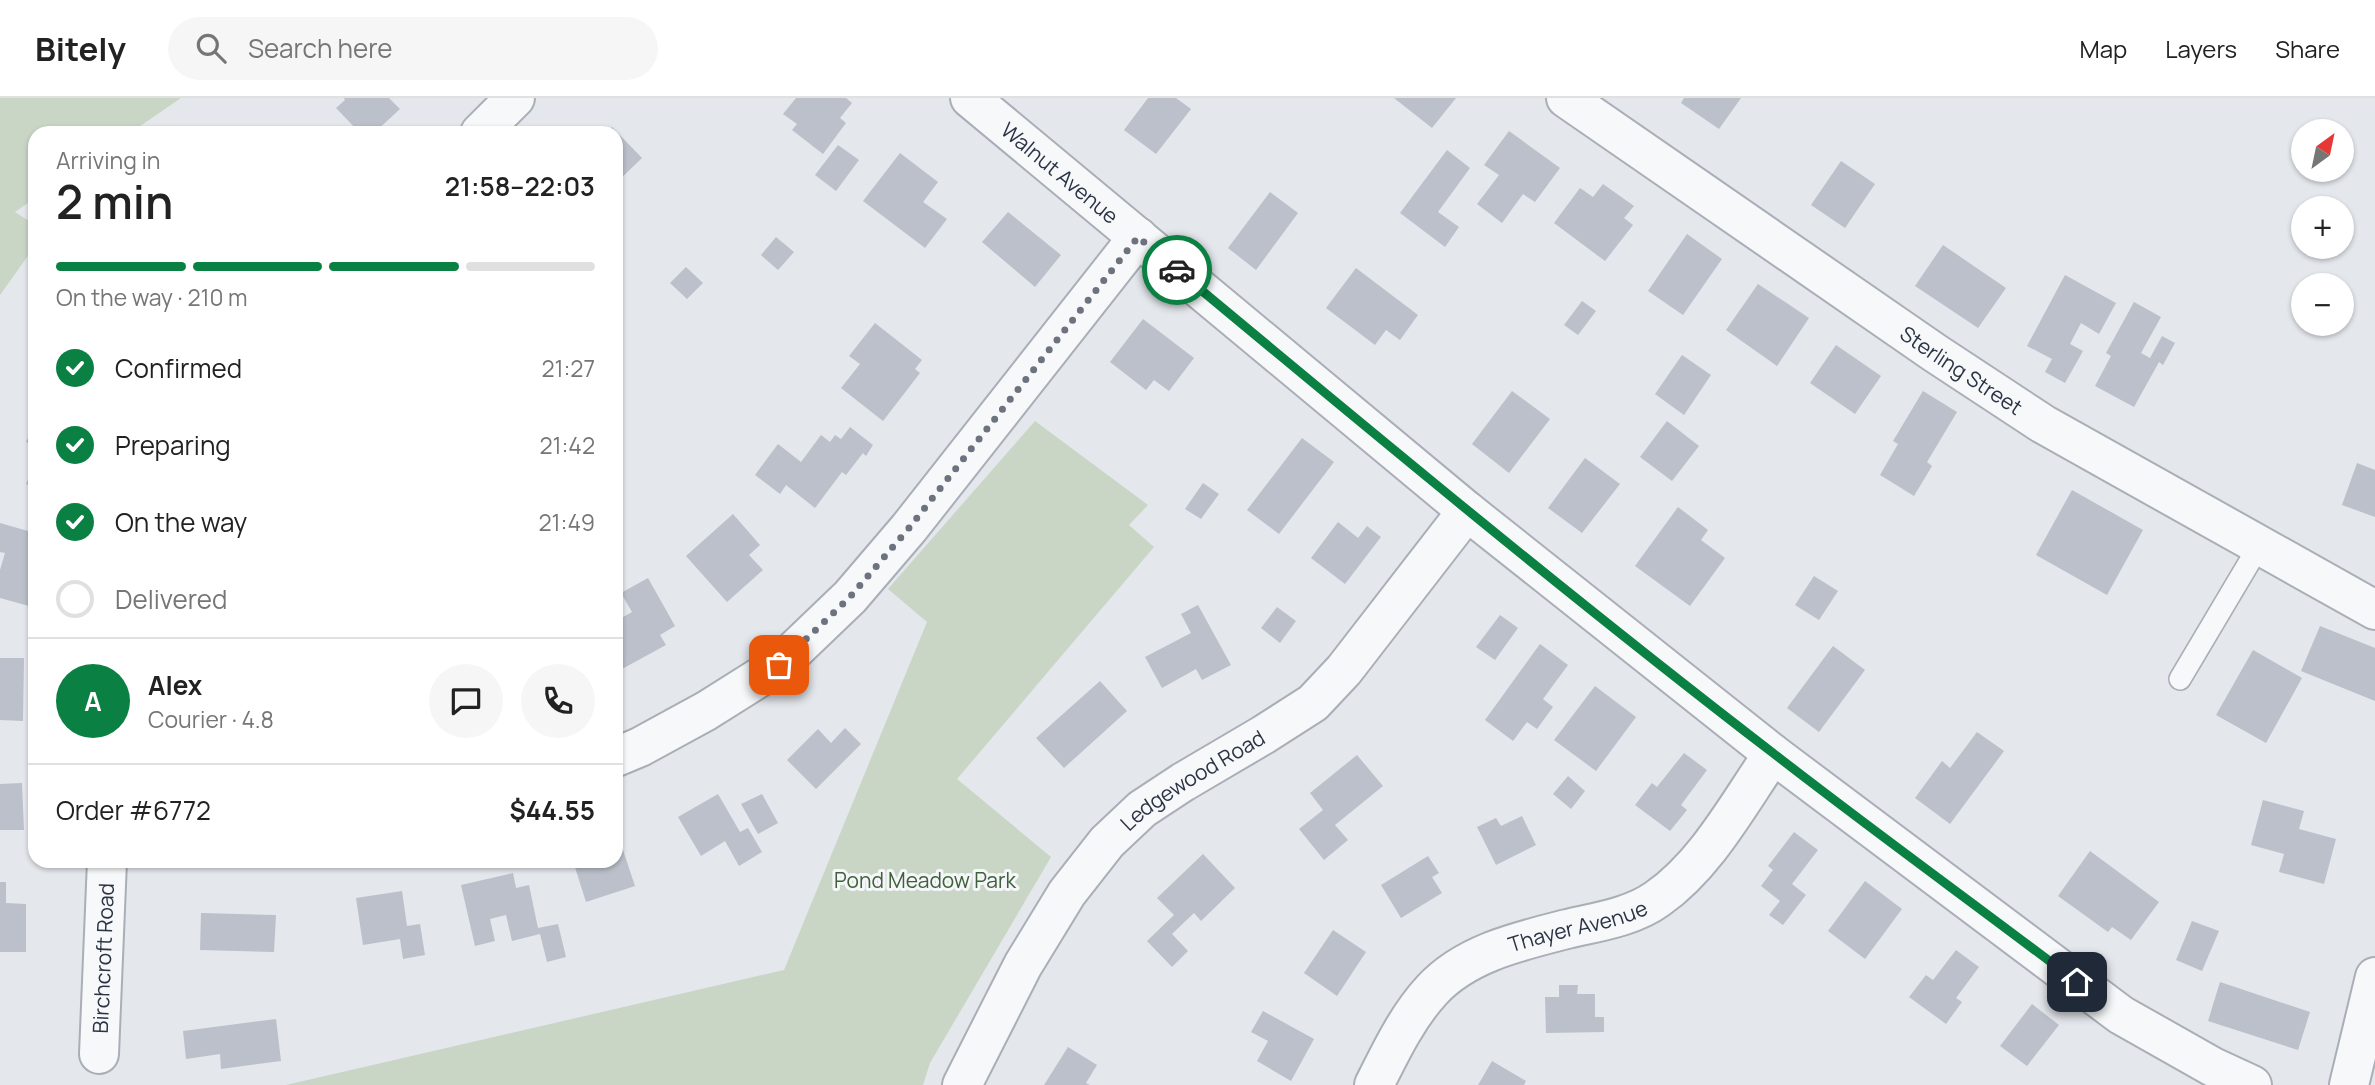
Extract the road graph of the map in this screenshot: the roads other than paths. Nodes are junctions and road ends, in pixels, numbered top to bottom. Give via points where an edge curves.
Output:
1 (515, 98) edge
2 (970, 98) edge
3 (1566, 98) edge
4 (487, 126) edge
5 (1138, 237) junction
6 (1467, 511) junction
7 (2259, 545) junction
8 (2375, 610) edge
9 (2180, 679) dead end
10 (623, 754) edge
11 (1773, 754) junction
12 (107, 868) edge
13 (2375, 977) edge
14 (99, 1054) dead end
15 (962, 1085) edge
16 (1374, 1085) edge
17 (2252, 1085) edge
18 (2349, 1085) edge

1 - 4 street
2 - 5 street, Walnut Avenue
3 - 7 street, Sterling Street via 2043,424
5 - 6 street, Walnut Avenue
5 - 10 street via 850,597 779,665 706,711
6 - 11 street, Walnut Avenue
6 - 15 street, Ledgewood Road via 1344,670 1312,702 1142,809 1107,842 1067,893 1023,965
7 - 8 street, Sterling Street
7 - 9 lane
11 - 16 street, Thayer Avenue via 1685,877 1655,901 1620,916 1528,939 1459,968 1433,989 1412,1017
11 - 17 street, Walnut Avenue via 2120,1015
12 - 14 street, Birchcroft Road
13 - 18 street

